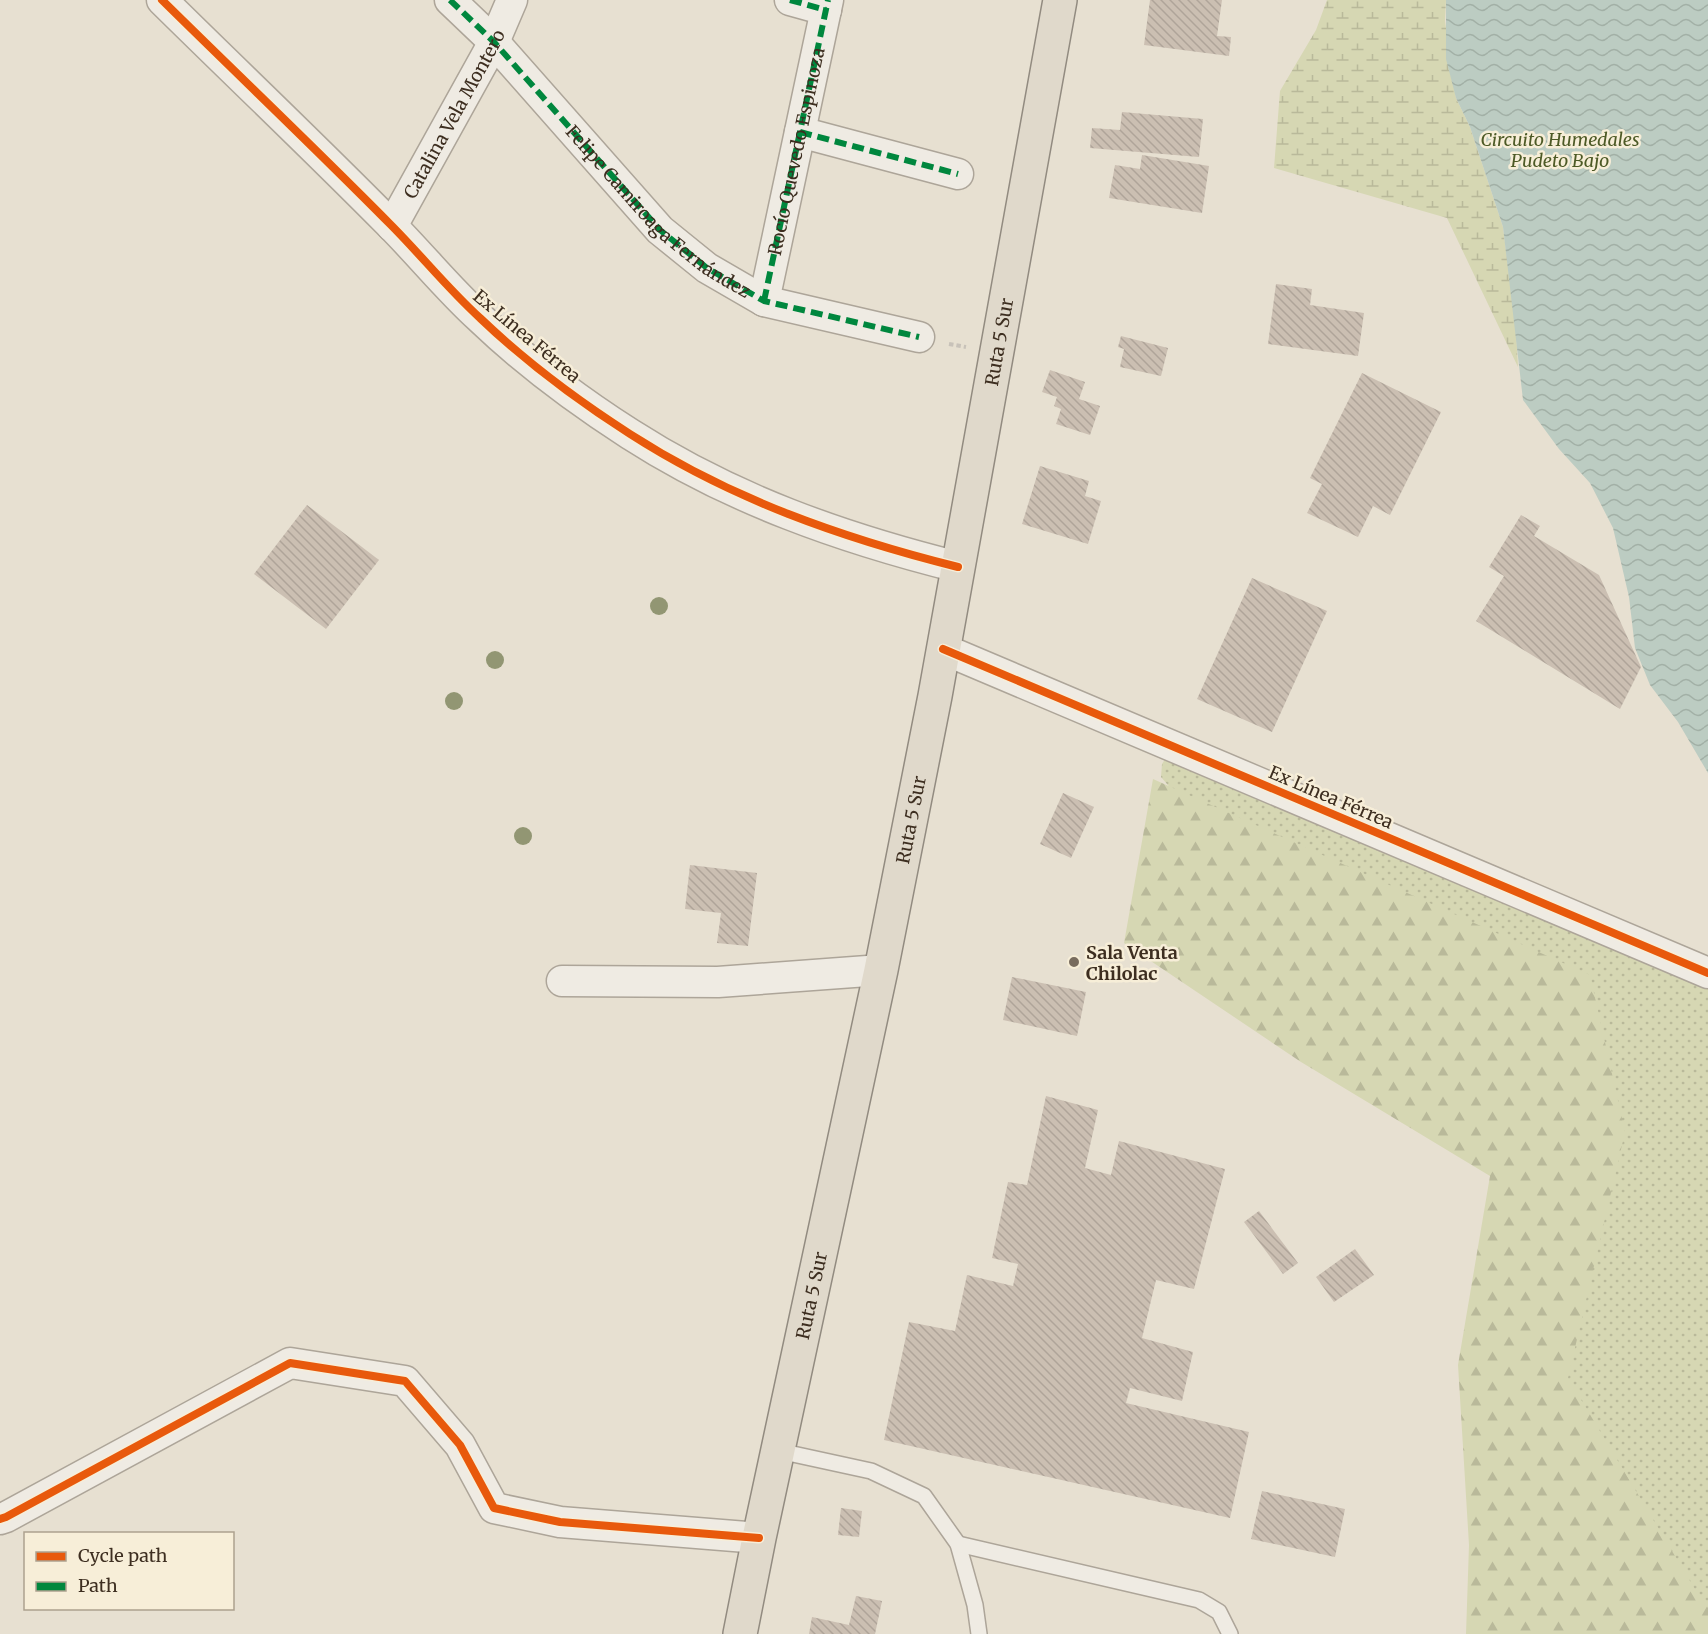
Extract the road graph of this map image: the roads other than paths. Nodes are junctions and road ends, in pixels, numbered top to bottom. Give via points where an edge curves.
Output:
1 (162, 0) edge
2 (450, 0) edge
3 (512, 0) edge
4 (790, 0) edge
5 (1060, 0) edge
6 (827, 5) edge
7 (494, 42) junction
8 (800, 132) junction
9 (958, 174) dead end
10 (392, 226) junction
11 (764, 301) junction
12 (920, 337) road end
13 (958, 567) junction
14 (943, 649) junction
15 (881, 970) junction
16 (1708, 973) edge
17 (562, 981) dead end
18 (778, 1451) junction
19 (0, 1519) edge
20 (759, 1538) junction
21 (958, 1544) junction
22 (740, 1634) edge
23 (979, 1634) edge
24 (1230, 1634) edge

1 - 10 street, Ex Línea Férrea
2 - 7 street, Felipe Camiroaga Fernández
3 - 7 street, Catalina Vela Montero
4 - 6 street
5 - 13 highway, Ruta 5 Sur
6 - 8 street, Rocío Quevedo Espinoza
7 - 10 street, Catalina Vela Montero
7 - 11 street, Felipe Camiroaga Fernández via 660,230 707,268
8 - 9 street
8 - 11 street, Rocío Quevedo Espinoza
10 - 13 street, Ex Línea Férrea via 480,319 528,361 632,435 752,500 888,549
11 - 12 street, Felipe Camiroaga Fernández
13 - 14 highway, Ruta 5 Sur
14 - 15 highway, Ruta 5 Sur
14 - 16 street, Ex Línea Férrea
15 - 17 street via 718,982
15 - 18 highway, Ruta 5 Sur
18 - 20 highway, Ruta 5 Sur
18 - 21 lane via 871,1471 924,1496
19 - 20 street via 290,1363 405,1381 460,1445 494,1508 560,1522
20 - 22 highway, Ruta 5 Sur
21 - 23 lane
21 - 24 lane via 1199,1600 1219,1612

